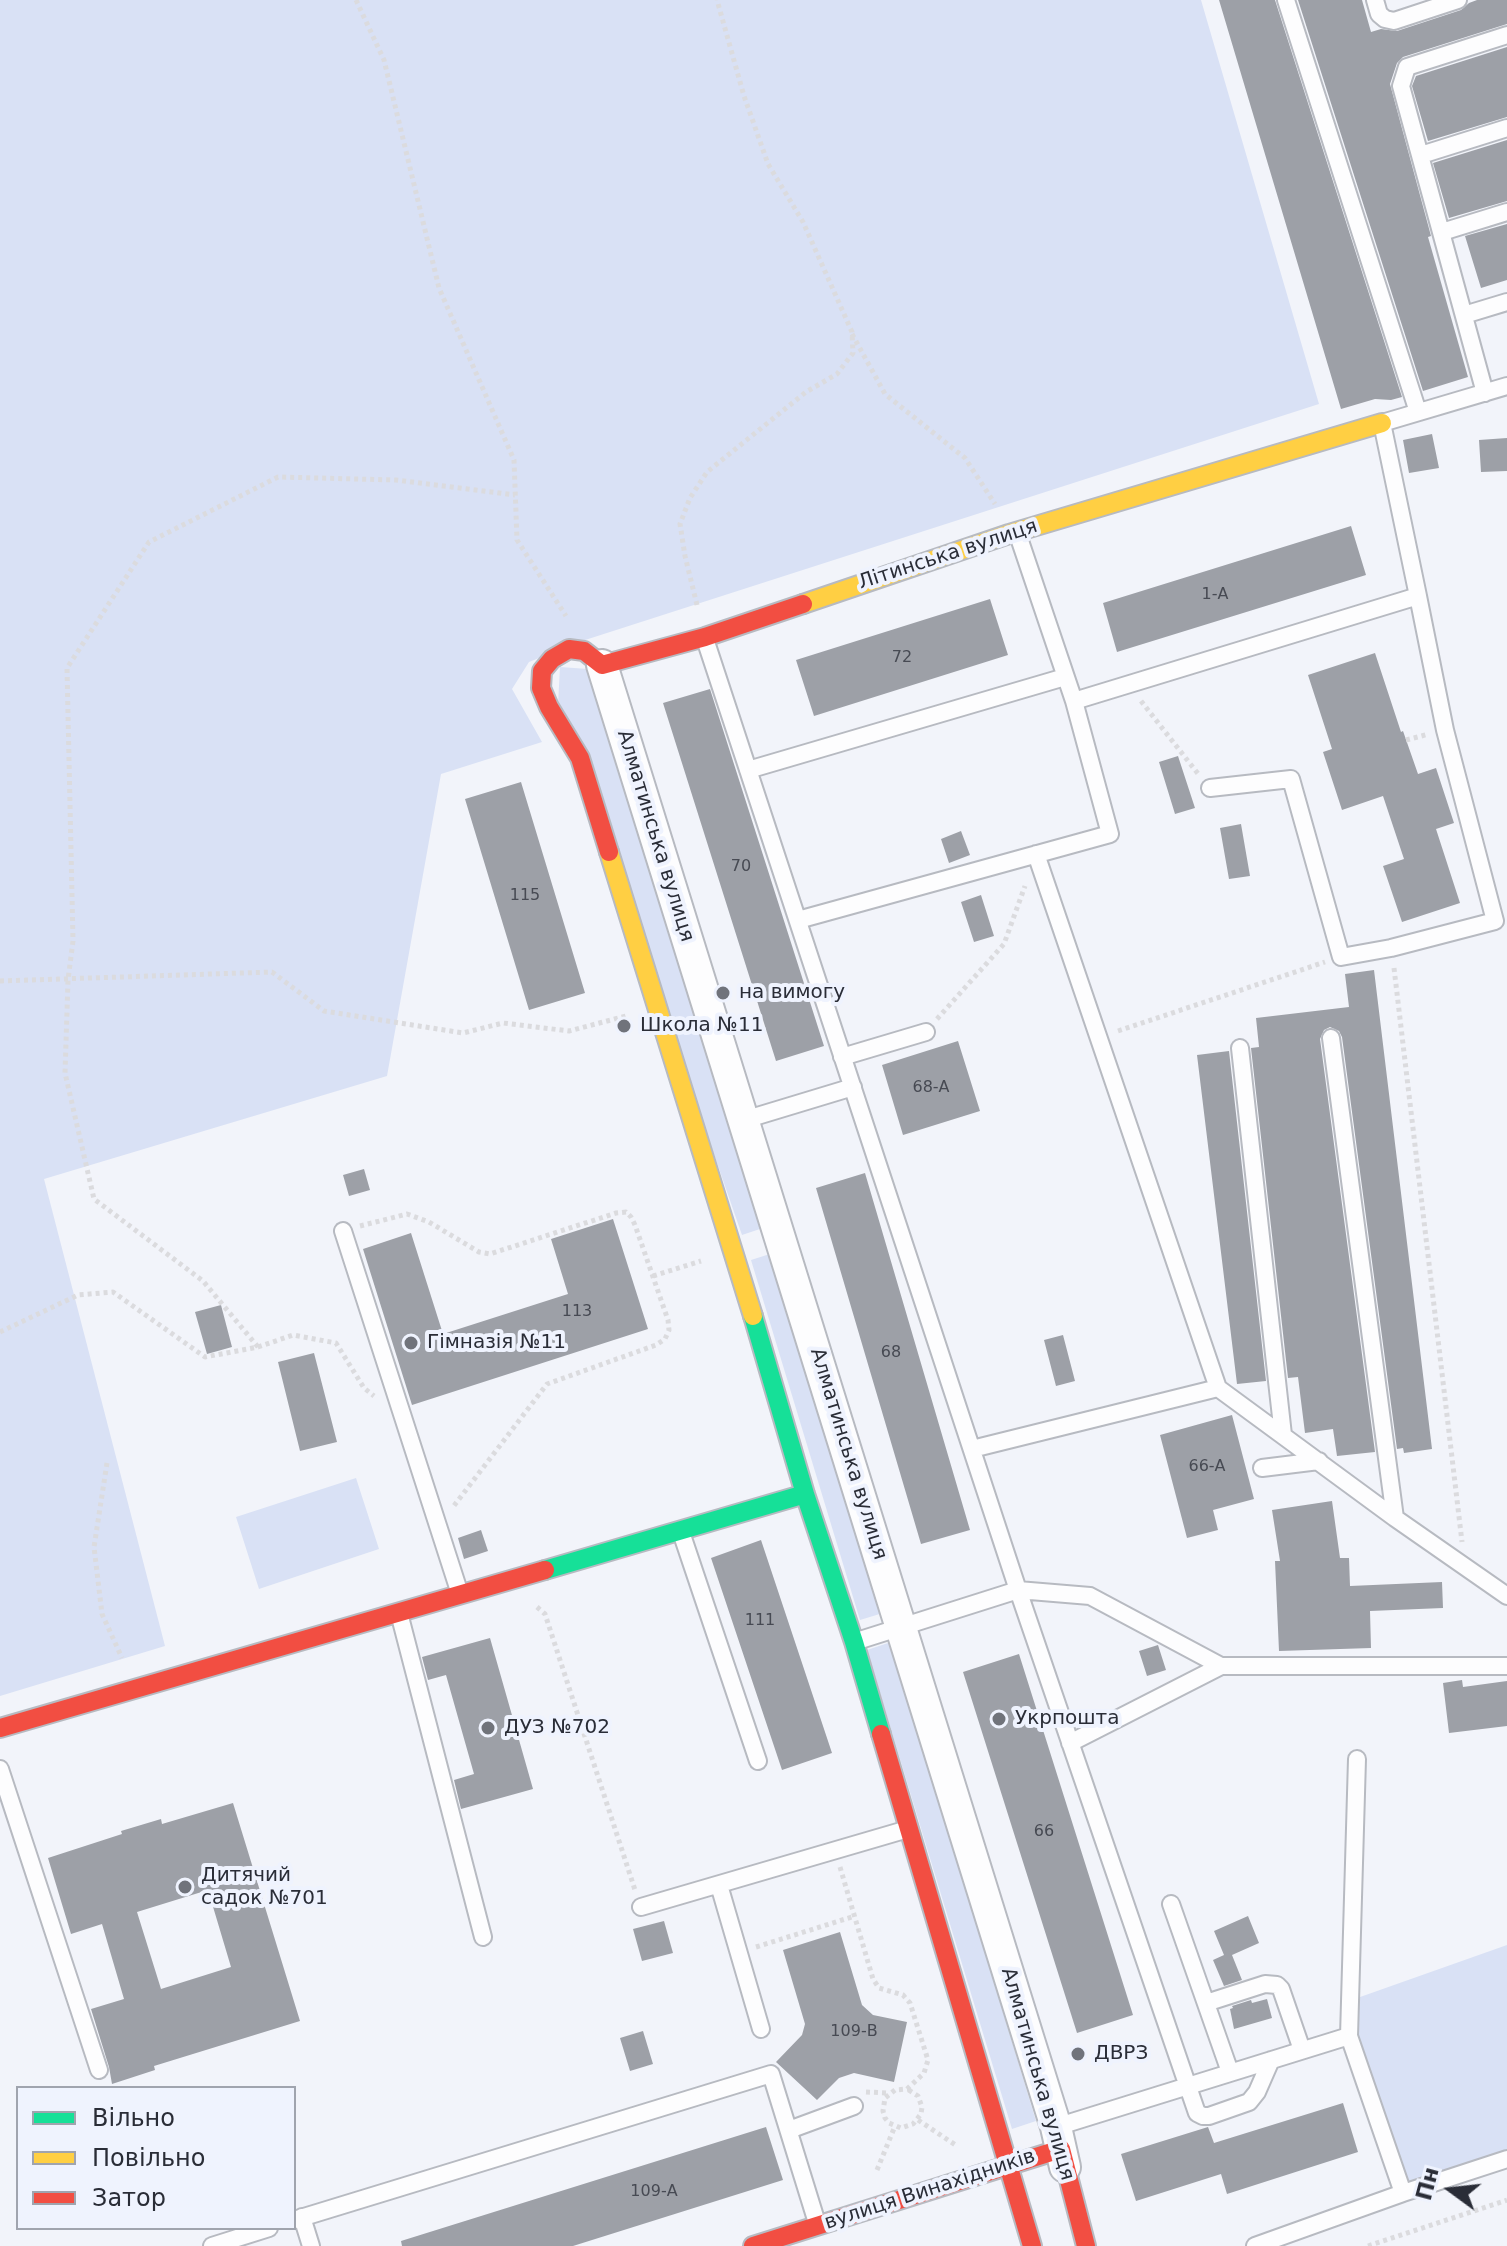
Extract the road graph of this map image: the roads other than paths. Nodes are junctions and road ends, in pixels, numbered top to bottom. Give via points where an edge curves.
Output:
1 (1286, 0) edge
2 (1375, 0) edge
3 (1458, 0) edge
4 (1507, 35) edge
5 (1507, 128) edge
6 (1421, 155) junction
7 (1507, 212) edge
8 (1442, 232) junction
9 (1507, 302) edge
10 (1464, 315) junction
11 (1507, 386) edge
12 (1485, 393) junction
13 (1418, 412) junction
14 (1382, 423) junction
15 (1013, 533) junction
16 (1418, 596) junction
17 (705, 637) junction
18 (602, 665) junction
19 (1065, 677) junction
20 (1074, 701) junction
21 (748, 770) junction
22 (1210, 788) road end
23 (1036, 854) junction
24 (798, 920) junction
25 (926, 1032) road end
26 (1331, 1038) dead end
27 (1240, 1048) dead end
28 (842, 1057) junction
29 (853, 1087) junction
30 (744, 1120) junction
31 (343, 1231) road end
32 (1218, 1388) junction
33 (1283, 1435) junction
34 (972, 1449) junction
35 (1319, 1461) junction
36 (1262, 1468) dead end
37 (805, 1494) junction
38 (1395, 1518) junction
39 (681, 1530) junction
40 (1018, 1590) junction
41 (460, 1594) junction
42 (1507, 1596) edge
43 (399, 1612) junction
44 (902, 1628) junction
45 (854, 1642) junction
46 (1221, 1666) junction
47 (1507, 1666) edge
48 (0, 1728) edge
49 (1070, 1743) junction
50 (1357, 1759) dead end
51 (758, 1761) dead end
52 (0, 1769) edge
53 (910, 1829) junction
54 (719, 1885) junction
55 (1171, 1904) dead end
56 (641, 1907) road end
57 (483, 1937) dead end
58 (1206, 2003) junction
59 (761, 2029) dead end
60 (1349, 2036) junction
61 (1302, 2050) junction
62 (1271, 2060) junction
63 (99, 2070) dead end
64 (1230, 2072) junction
65 (1187, 2085) junction
66 (854, 2106) dead end
67 (789, 2130) junction
68 (1058, 2138) junction
69 (1507, 2159) edge
70 (1009, 2164) junction
71 (1403, 2193) junction
72 (298, 2218) edge
73 (817, 2225) junction
74 (263, 2230) edge
75 (212, 2246) edge
76 (311, 2246) edge
77 (753, 2246) edge
78 (1032, 2246) edge
79 (1086, 2246) edge
80 (1255, 2246) edge

1 - 13 lane
2 - 3 lane via 1379,14 1394,21
4 - 6 lane via 1407,67 1401,86
5 - 6 lane
6 - 8 lane
7 - 8 lane
8 - 10 lane
9 - 10 lane
10 - 12 lane
11 - 12 lane
12 - 13 lane
13 - 14 lane
14 - 15 street, Літинська вулиця
14 - 16 lane
15 - 17 street, Літинська вулиця
15 - 19 lane
16 - 20 lane
16 - 22 lane via 1445,730 1495,921 1341,957 1291,779
17 - 18 street, Літинська вулиця
17 - 21 lane
18 - 30 street, Алматинська вулиця
18 - 37 street via 584,651 569,649 542,671 541,688 580,758
19 - 20 lane
19 - 21 lane
20 - 23 lane via 1110,834
21 - 24 lane
23 - 24 lane
23 - 32 lane
24 - 28 lane
25 - 28 lane
26 - 38 lane
27 - 33 lane
28 - 29 lane
29 - 30 lane
29 - 34 lane
30 - 44 street, Алматинська вулиця
31 - 41 lane
32 - 33 lane
32 - 34 lane
33 - 35 lane
34 - 40 lane
35 - 36 lane
35 - 38 lane
37 - 39 street
37 - 45 street
38 - 42 lane
39 - 41 street
39 - 51 lane
40 - 44 lane
40 - 46 lane via 1090,1596
40 - 49 lane
41 - 43 street
43 - 48 street
43 - 57 lane
44 - 45 lane
44 - 68 street, Алматинська вулиця
45 - 53 street
46 - 47 lane
46 - 49 lane
49 - 65 lane
50 - 60 lane
52 - 63 lane
53 - 54 lane
53 - 70 street
54 - 56 lane
54 - 59 lane
55 - 58 lane
58 - 61 lane via 1277,1985
58 - 64 lane
60 - 61 lane
60 - 71 lane
61 - 62 lane
62 - 64 lane
62 - 65 lane via 1249,2102 1209,2116 1197,2113
64 - 65 lane
65 - 68 lane
66 - 67 lane
67 - 72 lane via 771,2074
67 - 73 lane
68 - 70 street, вулиця Винахідників
68 - 79 street, Алматинська вулиця
69 - 71 lane
70 - 73 street, вулиця Винахідників
70 - 78 street
71 - 80 lane
72 - 76 lane
73 - 77 street, вулиця Винахідників
74 - 75 lane

